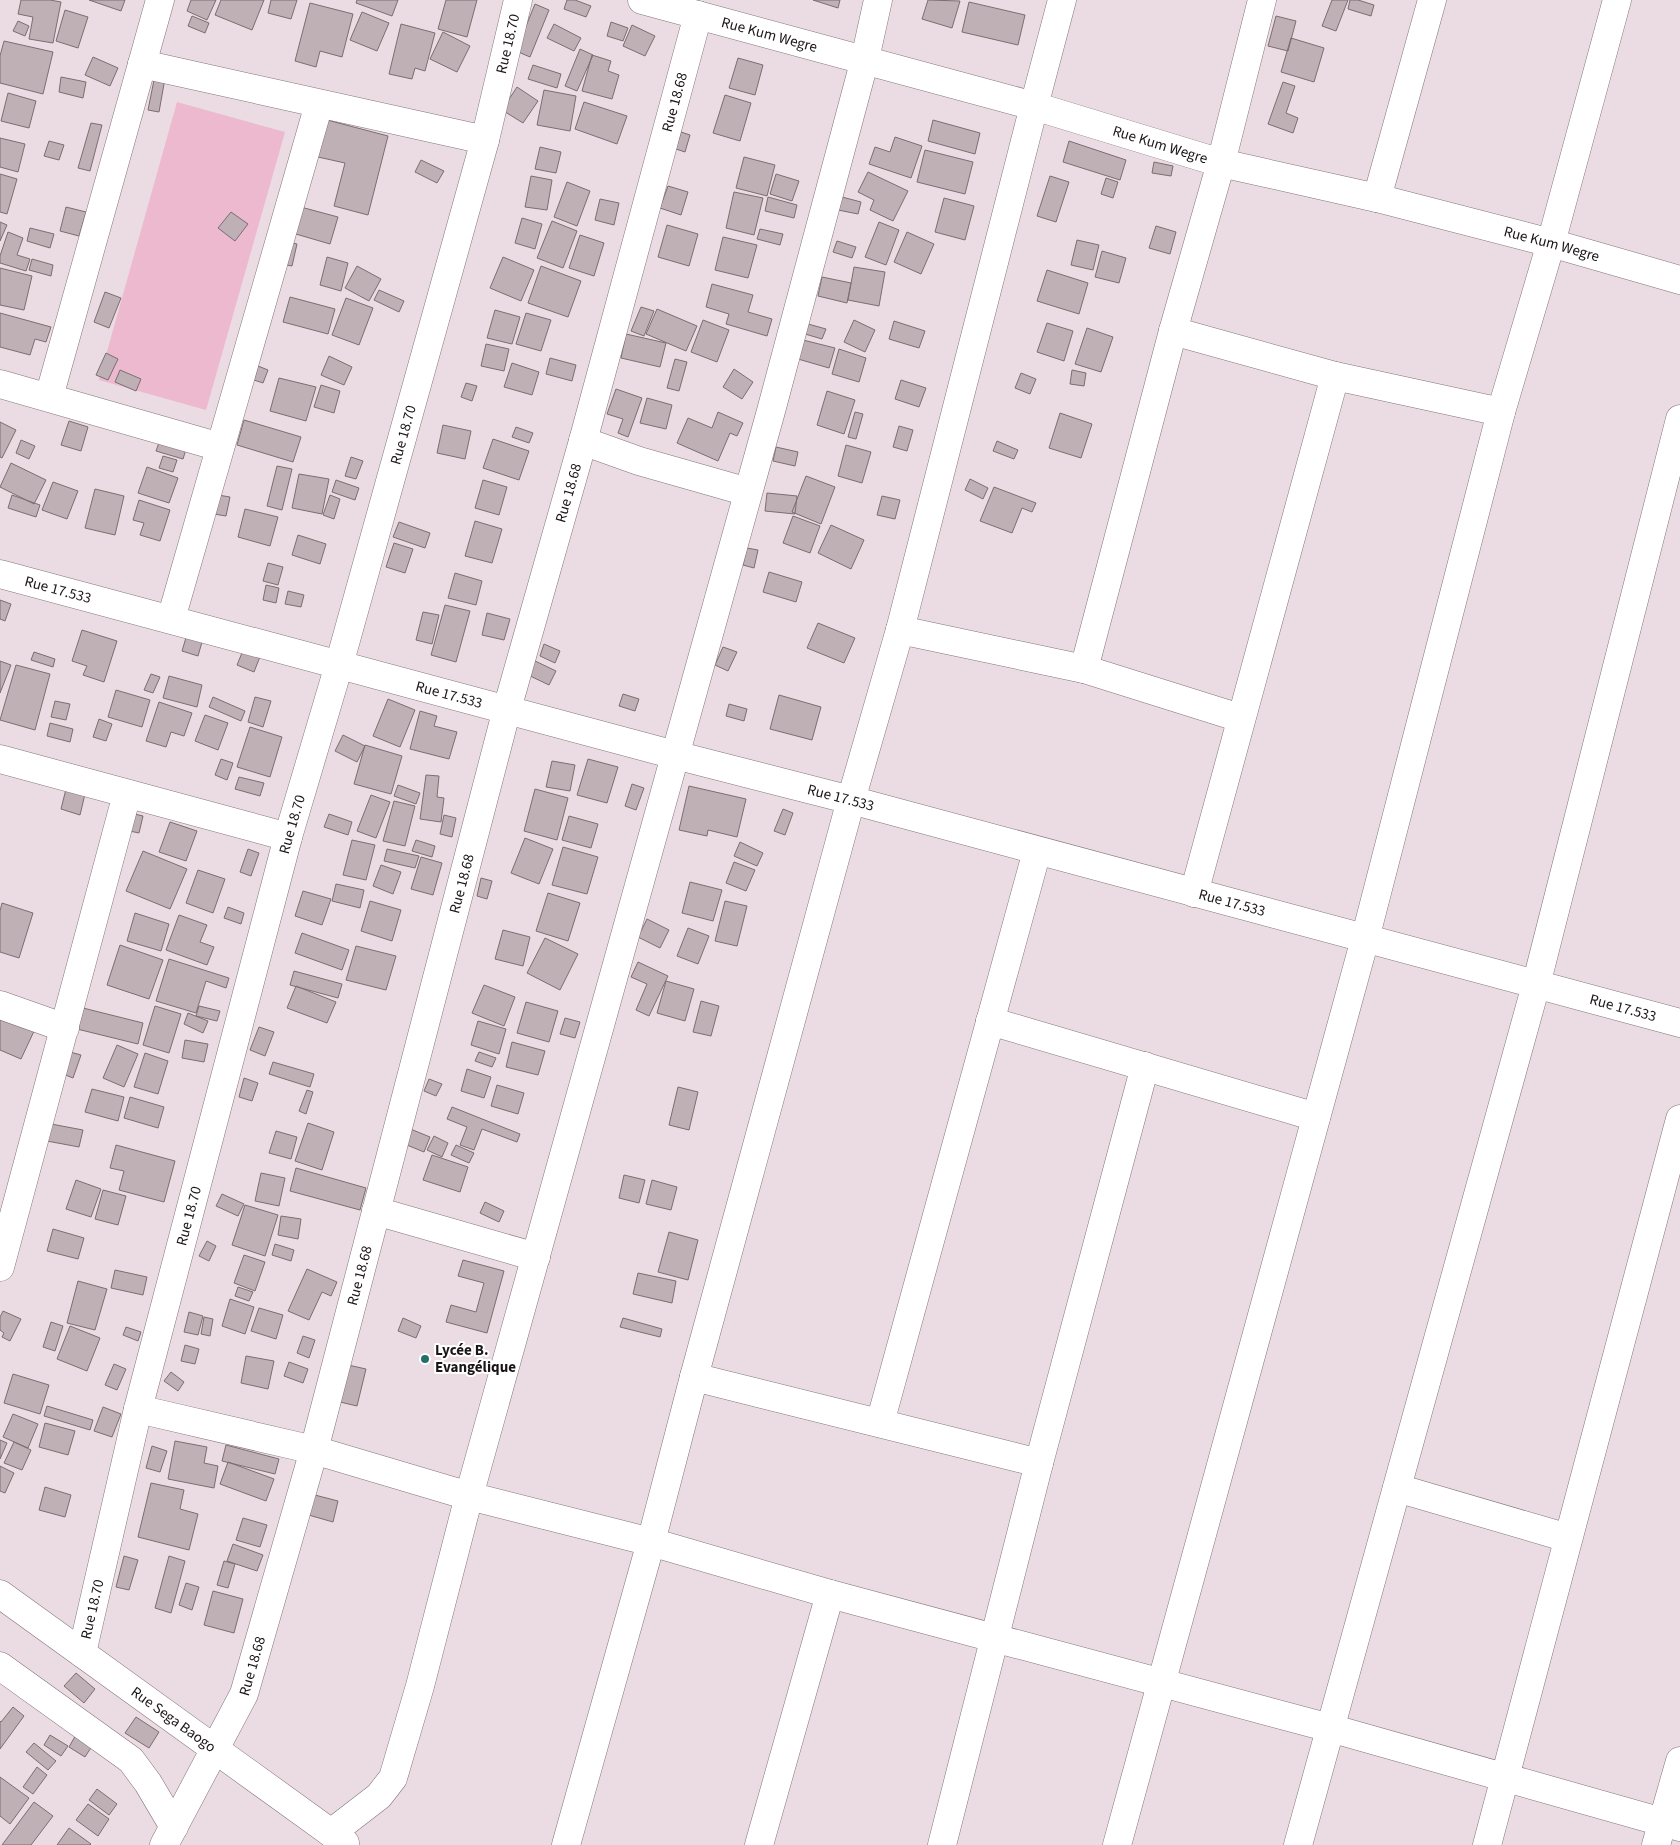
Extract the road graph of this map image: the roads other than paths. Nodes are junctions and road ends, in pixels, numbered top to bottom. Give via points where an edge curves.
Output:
1 (160, 0) edge
2 (518, 0) edge
3 (642, 0) edge
4 (878, 0) edge
5 (1062, 0) edge
6 (1262, 0) edge
7 (1432, 0) edge
8 (1617, 0) edge
9 (698, 15) junction
10 (865, 59) junction
11 (142, 64) junction
12 (319, 104) junction
13 (1034, 106) junction
14 (485, 140) junction
15 (1221, 163) junction
16 (1377, 198) junction
17 (1551, 243) junction
18 (1680, 280) edge
19 (1173, 331) junction
20 (1335, 376) junction
21 (0, 384) edge
22 (49, 397) junction
23 (1501, 412) junction
24 (1680, 420) edge
25 (583, 441) junction
26 (220, 447) junction
27 (748, 492) junction
28 (0, 574) edge
29 (171, 619) junction
30 (900, 630) junction
31 (339, 665) junction
32 (1084, 669) junction
33 (507, 709) junction
34 (1240, 718) junction
35 (675, 756) junction
36 (0, 759) edge
37 (127, 794) junction
38 (851, 800) junction
39 (288, 837) junction
40 (1037, 851) junction
41 (1194, 893) junction
42 (1365, 939) junction
43 (1536, 985) junction
44 (0, 1006) edge
45 (990, 1022) junction
46 (1680, 1023) edge
47 (65, 1028) junction
48 (1145, 1066) junction
49 (1316, 1117) junction
50 (1680, 1119) edge
51 (376, 1211) junction
52 (536, 1257) junction
53 (0, 1267) edge
54 (694, 1377) junction
55 (138, 1409) junction
56 (880, 1423) junction
57 (314, 1450) junction
58 (1039, 1462) junction
59 (1397, 1488) junction
60 (469, 1496) junction
61 (1568, 1538) junction
62 (651, 1542) junction
63 (0, 1594) edge
64 (830, 1594) junction
65 (996, 1638) junction
66 (82, 1653) junction
67 (0, 1666) edge
68 (1161, 1684) junction
69 (1330, 1728) junction
70 (215, 1749) junction
71 (1680, 1761) edge
72 (1506, 1778) junction
73 (1666, 1831) edge
74 (169, 1836) edge
75 (339, 1839) edge
76 (566, 1845) edge
77 (759, 1845) edge
78 (942, 1845) edge
79 (1117, 1845) edge
80 (1298, 1845) edge
81 (1487, 1845) edge

1 - 11 street
2 - 14 street, Rue 18.70
3 - 9 street, Rue Kum Wegre
4 - 10 street
5 - 13 street
6 - 15 street
7 - 16 street
8 - 17 street
9 - 10 street, Rue Kum Wegre
9 - 25 street, Rue 18.68
10 - 13 street, Rue Kum Wegre
10 - 27 street
11 - 12 street
11 - 22 street
12 - 14 street
12 - 26 street
13 - 15 street, Rue Kum Wegre
13 - 30 street
14 - 31 street, Rue 18.70
15 - 16 street, Rue Kum Wegre
15 - 19 street
16 - 17 street, Rue Kum Wegre
17 - 18 street, Rue Kum Wegre
17 - 23 street
19 - 20 street
19 - 32 street
20 - 23 street
20 - 34 street
21 - 22 street
22 - 26 street
23 - 42 street
24 - 43 street
25 - 27 street via 639,461
25 - 33 street, Rue 18.68
26 - 29 street
27 - 35 street
28 - 29 street, Rue 17.533
29 - 31 street, Rue 17.533
30 - 32 street
30 - 38 street
31 - 33 street, Rue 17.533
31 - 39 street, Rue 18.70
32 - 34 street
33 - 35 street, Rue 17.533
33 - 51 street, Rue 18.68
34 - 41 street
35 - 38 street, Rue 17.533
35 - 52 street
36 - 37 street
37 - 39 street
37 - 47 street
38 - 40 street, Rue 17.533
38 - 54 street
39 - 55 street, Rue 18.70
40 - 41 street, Rue 17.533
40 - 45 street
41 - 42 street, Rue 17.533
42 - 43 street, Rue 17.533
42 - 49 street
43 - 46 street, Rue 17.533
43 - 59 street
44 - 47 street
45 - 48 street
45 - 56 street
47 - 53 street
48 - 49 street
48 - 58 street
49 - 68 street
50 - 61 street
51 - 52 street
51 - 57 street, Rue 18.68
52 - 60 street
54 - 56 street
54 - 62 street
55 - 57 street
55 - 66 street, Rue 18.70
56 - 58 street
57 - 60 street
57 - 70 street, Rue 18.68 via 244,1694
58 - 65 street
59 - 61 street
59 - 69 street
60 - 62 street
60 - 75 street via 393,1778
61 - 72 street
62 - 64 street
62 - 76 street
63 - 66 street, Rue Sega Baogo
64 - 65 street
64 - 77 street
65 - 68 street
65 - 78 street
66 - 70 street, Rue Sega Baogo
67 - 74 street via 131,1760 148,1782
68 - 69 street
68 - 79 street
69 - 72 street
69 - 80 street
70 - 74 street, Rue 18.68
70 - 75 street, Rue Sega Baogo
71 - 73 street
72 - 73 street
72 - 81 street

